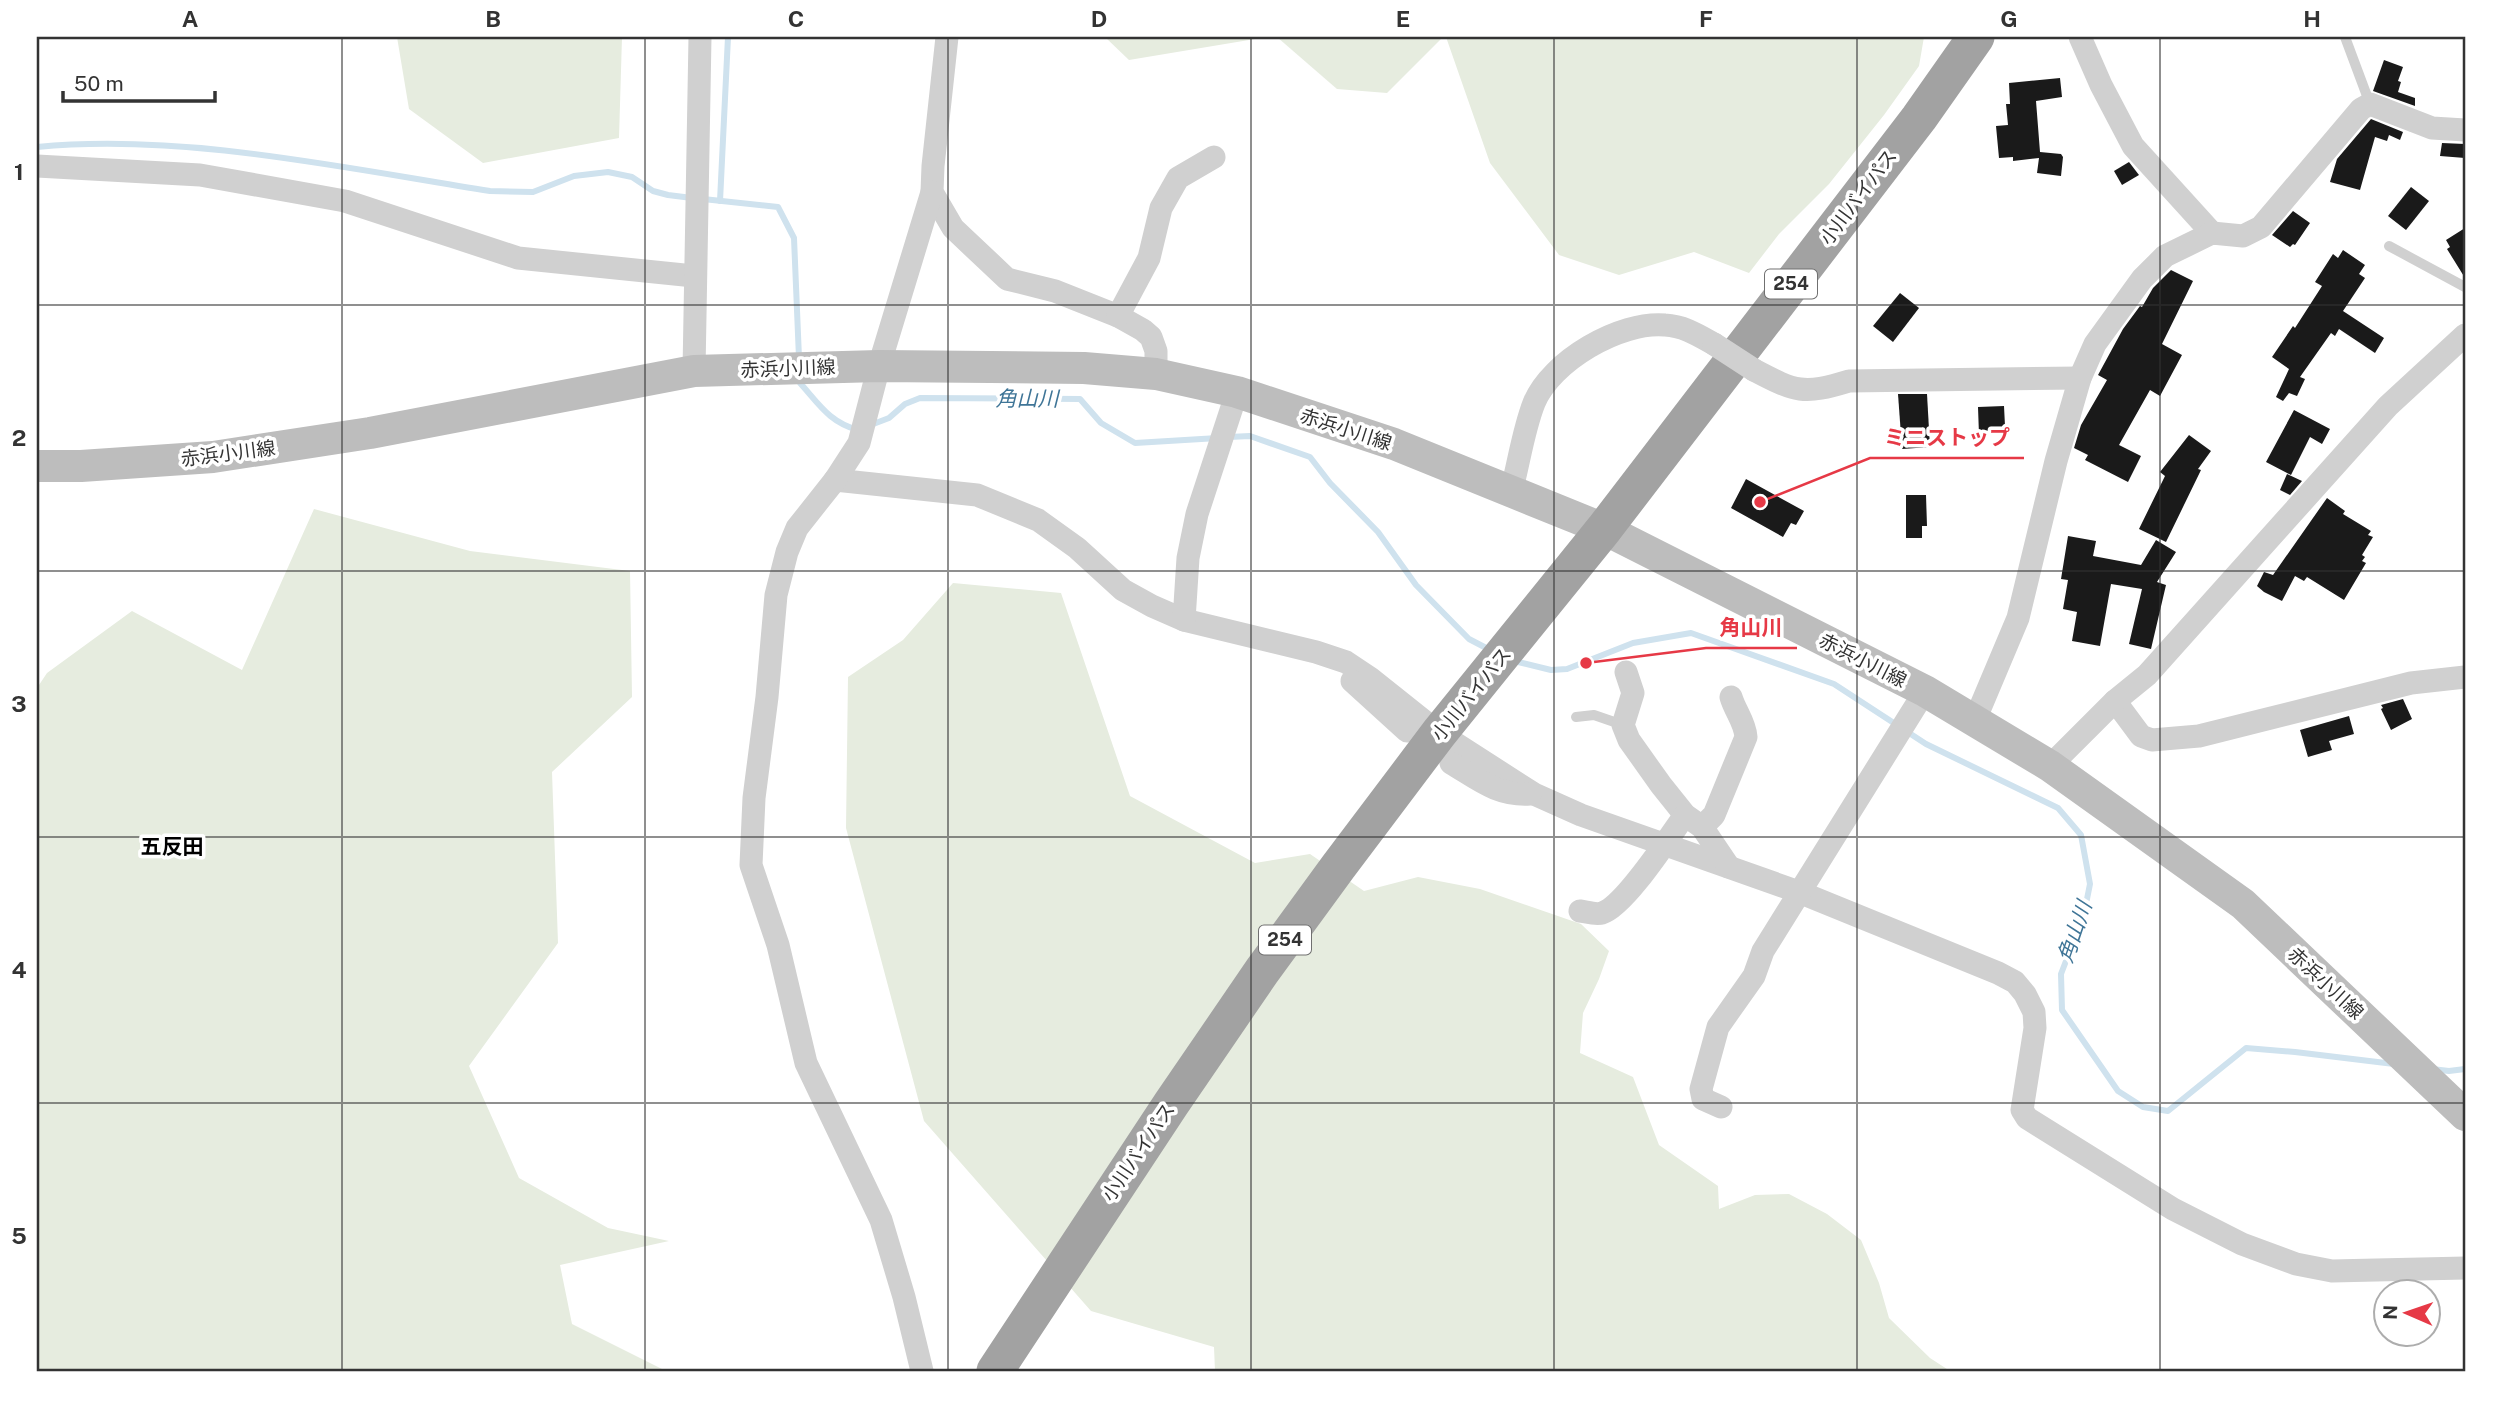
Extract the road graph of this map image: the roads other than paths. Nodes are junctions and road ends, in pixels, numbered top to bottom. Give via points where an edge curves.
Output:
1 (700, 37) edge
2 (947, 37) edge
3 (1976, 37) edge
4 (2080, 37) edge
5 (2344, 37) edge
6 (2370, 104) junction
7 (2465, 130) edge
8 (1214, 157) dead end
9 (37, 166) edge
10 (932, 192) junction
11 (2212, 233) junction
12 (2389, 246) dead end
13 (694, 276) junction
14 (2465, 287) edge
15 (1118, 316) junction
16 (2465, 335) edge
17 (879, 366) junction
18 (694, 371) junction
19 (1156, 374) junction
20 (2080, 378) junction
21 (1237, 392) junction
22 (37, 466) edge
23 (835, 480) junction
24 (1511, 492) junction
25 (1604, 529) junction
26 (1184, 620) junction
27 (1346, 662) junction
28 (1626, 673) dead end
29 (2465, 677) edge
30 (1731, 697) dead end
31 (1918, 701) junction
32 (2115, 701) junction
33 (1576, 717) dead end
34 (1975, 720) junction
35 (1623, 725) junction
36 (1432, 742) junction
37 (2050, 766) junction
38 (1534, 794) junction
39 (1694, 821) junction
40 (1663, 844) junction
41 (1729, 867) junction
42 (1799, 892) junction
43 (1580, 911) dead end
44 (1721, 1107) dead end
45 (2465, 1115) edge
46 (2465, 1268) edge
47 (922, 1371) edge
48 (995, 1371) edge

1 - 13 street
2 - 10 street
3 - 25 highway, 小川バイパス / 254
4 - 11 street via 2133,146
5 - 6 lane
6 - 7 street via 2432,128
6 - 11 street via 2261,227 2243,236
8 - 15 street via 1178,178 1161,208 1149,258
9 - 13 street via 200,175 345,201 518,258
10 - 15 street via 953,228 1007,279 1055,291
10 - 17 street
11 - 20 street via 2165,256 2142,279 2095,344
12 - 14 lane
13 - 18 street
15 - 19 street via 1151,337
16 - 32 street via 2388,406 2147,674
17 - 18 main road, 赤浜小川線
17 - 19 main road, 赤浜小川線 via 1084,368
17 - 23 street via 859,443
18 - 22 main road, 赤浜小川線 via 370,433 213,457
19 - 21 main road, 赤浜小川線
20 - 24 street, bridge via 1849,382 1799,390 1754,370 1684,328 1646,325 1578,353 1544,385 1534,404
20 - 34 street via 2018,618
21 - 24 main road, 赤浜小川線 via 1394,444
21 - 26 street via 1197,514 1188,558
23 - 26 street via 977,495 1038,520 1123,590
23 - 47 street via 797,528 776,595 751,865 778,945 806,1063 881,1220
24 - 25 main road, 赤浜小川線
25 - 31 main road, 赤浜小川線
25 - 36 highway, 小川バイパス / 254
26 - 27 street
27 - 36 street via 1370,678
27 - 36 street via 1347,677
28 - 35 street via 1633,693
29 - 32 street via 2411,683 2199,736 2152,740 2141,736
30 - 39 street via 1746,737 1714,814
31 - 34 main road, 赤浜小川線
31 - 42 street
32 - 37 street
33 - 35 lane via 1594,715
34 - 37 main road, 赤浜小川線
35 - 39 street via 1644,762
36 - 38 street
36 - 38 street via 1500,791
36 - 48 highway, 小川バイパス / 254 via 1255,982
37 - 45 main road, 赤浜小川線 via 2243,904
38 - 40 street
39 - 40 street
39 - 41 street
40 - 41 street
40 - 43 street via 1614,907 1601,914
41 - 42 street
42 - 44 street via 1763,951 1754,976 1718,1027 1701,1089 1703,1099
42 - 46 street via 2015,982 2034,1012 2022,1110 2027,1118 2173,1209 2242,1244 2296,1264 2332,1271

